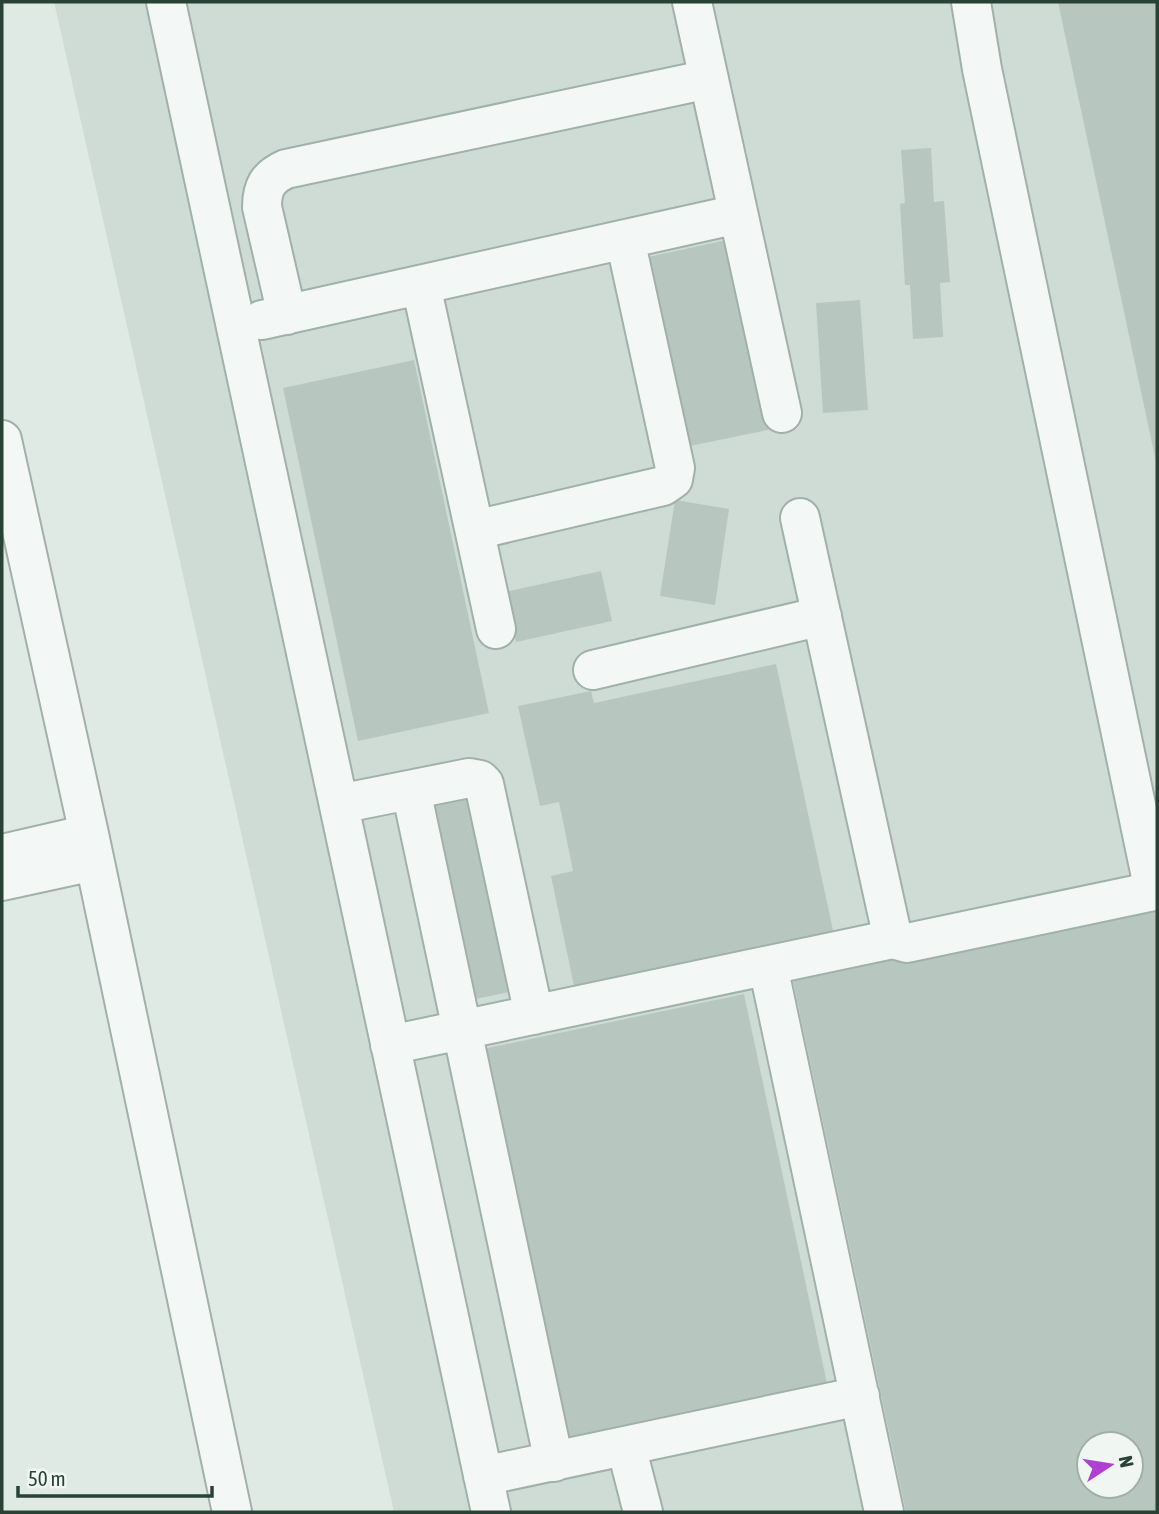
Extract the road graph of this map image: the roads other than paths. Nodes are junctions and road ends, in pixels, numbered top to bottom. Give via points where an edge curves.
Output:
1 (166, 2) edge
2 (692, 2) edge
3 (971, 2) edge
4 (709, 79) junction
5 (738, 214) junction
6 (625, 239) junction
7 (421, 285) junction
8 (287, 315) junction
9 (236, 326) junction
10 (782, 413) dead end
11 (2, 440) edge
12 (800, 518) dead end
13 (475, 530) junction
14 (822, 616) junction
15 (496, 629) dead end
16 (593, 670) dead end
17 (411, 790) junction
18 (339, 804) junction
19 (91, 848) junction
20 (2, 854) edge
21 (2, 881) edge
22 (1156, 891) edge
23 (893, 939) junction
24 (768, 966) junction
25 (534, 1015) junction
26 (463, 1030) junction
27 (390, 1045) junction
28 (860, 1396) junction
29 (626, 1446) junction
30 (554, 1462) junction
31 (487, 1494) edge
32 (232, 1512) edge
33 (643, 1512) edge
34 (884, 1512) edge

1 - 9 street
2 - 4 street
3 - 22 street
4 - 5 street
4 - 8 street via 275,174 266,183 262,206
5 - 6 street
5 - 10 street
6 - 7 street
6 - 13 street via 675,468 673,479 663,486
7 - 8 street
7 - 13 street
8 - 9 street
9 - 18 street
11 - 19 street
12 - 14 street
13 - 15 street
14 - 16 street
14 - 23 street
17 - 18 street
17 - 25 street via 468,778 484,784
17 - 26 street
18 - 27 street
19 - 20 street
19 - 21 street
19 - 32 street
22 - 23 street via 907,943
23 - 24 street
24 - 25 street
24 - 28 street
25 - 26 street
26 - 27 street
26 - 30 street
27 - 31 street
28 - 29 street
28 - 34 street
29 - 30 street
29 - 33 street
30 - 31 street

